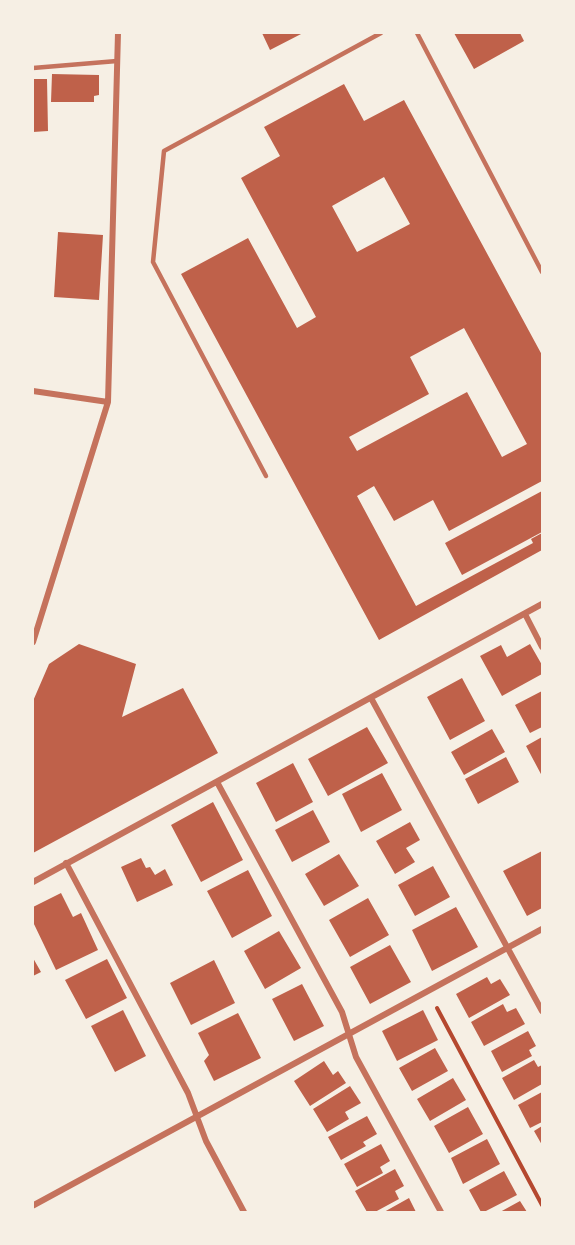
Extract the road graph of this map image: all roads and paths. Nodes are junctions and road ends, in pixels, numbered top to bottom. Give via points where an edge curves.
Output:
1 (117, 33) edge
2 (381, 33) edge
3 (417, 33) edge
4 (117, 61) junction
5 (33, 68) edge
6 (542, 272) edge
7 (33, 391) edge
8 (108, 402) junction
9 (266, 476) dead end
10 (542, 604) edge
11 (525, 614) junction
12 (36, 622) edge
13 (33, 642) edge
14 (542, 646) edge
15 (371, 698) junction
16 (217, 782) junction
17 (66, 863) junction
18 (33, 882) edge
19 (542, 929) edge
20 (507, 948) junction
21 (428, 992) junction
22 (542, 1011) edge
23 (350, 1035) junction
24 (196, 1117) junction
25 (34, 1203) edge
26 (542, 1205) edge
27 (38, 1212) edge
28 (244, 1212) edge
29 (441, 1212) edge

1 - 4 street
2 - 9 lane via 164,151 153,262
3 - 6 lane
4 - 5 lane
4 - 8 street
7 - 8 street
8 - 12 street
10 - 11 street
11 - 14 street
11 - 15 street
12 - 13 street
15 - 16 street
15 - 20 street
16 - 17 street
16 - 23 street via 342,1012
17 - 18 street
17 - 24 street via 188,1093
19 - 20 street
20 - 21 street
20 - 22 street
21 - 23 street
21 - 26 path
23 - 24 street
23 - 29 street via 356,1057
24 - 25 street
24 - 28 street
25 - 27 street

